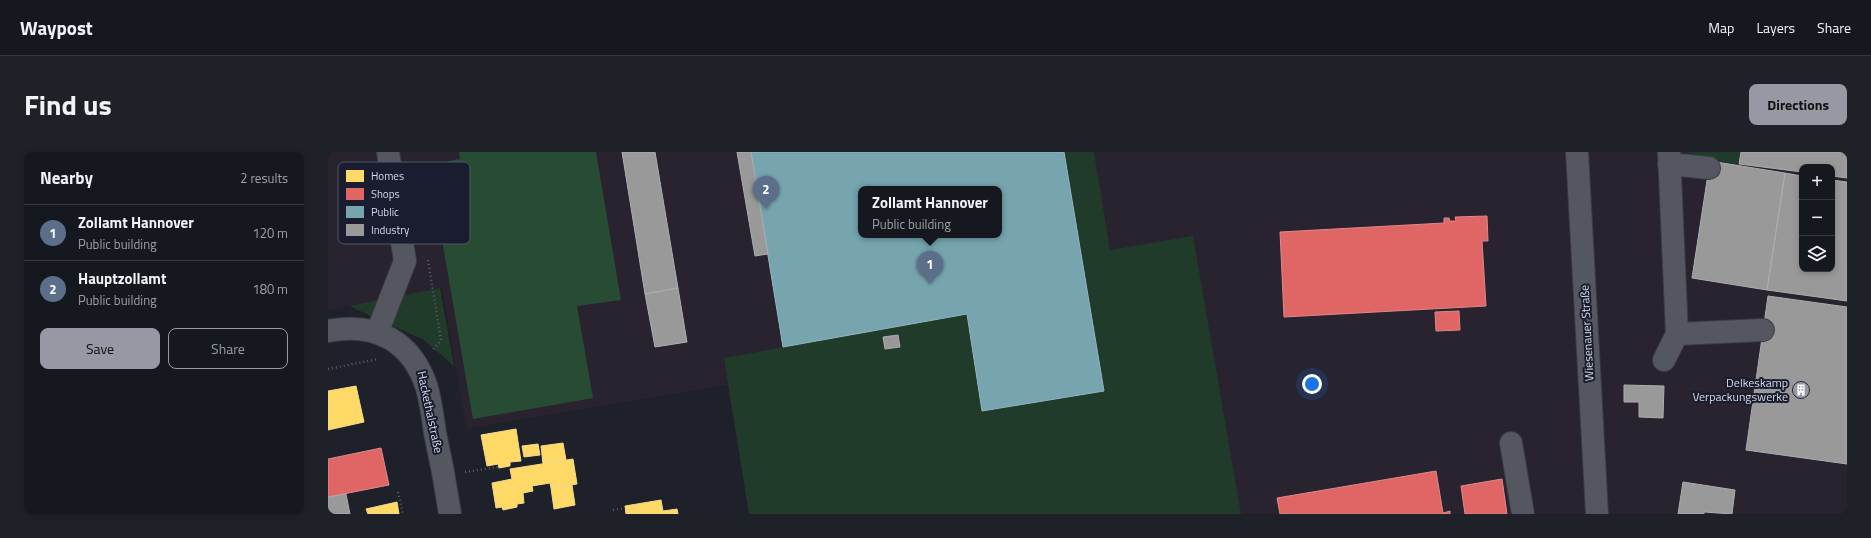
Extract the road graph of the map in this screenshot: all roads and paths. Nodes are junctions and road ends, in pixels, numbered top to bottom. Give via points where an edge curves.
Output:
1 (388, 152) edge
2 (1578, 152) edge
3 (1669, 158) edge
4 (390, 162) edge
5 (1709, 168) dead end
6 (402, 244) edge
7 (434, 294) dead end
8 (1763, 330) dead end
9 (328, 331) edge
10 (377, 333) junction
11 (1677, 334) junction
12 (382, 360) dead end
13 (1664, 360) dead end
14 (419, 368) junction
15 (328, 369) edge
16 (1511, 443) dead end
17 (499, 467) dead end
18 (465, 472) dead end
19 (398, 492) dead end
20 (625, 508) dead end
21 (613, 510) dead end
22 (403, 514) edge
23 (450, 514) edge
24 (1523, 514) edge
25 (1597, 514) edge

1 - 4 street
2 - 25 street, Wiesenauer Straße
3 - 5 street
3 - 11 street
6 - 10 street via 405,260
7 - 14 path, Hackethalstraße via 441,340
8 - 11 street
9 - 10 street via 346,329
10 - 14 street via 406,349
11 - 13 street
12 - 15 path
14 - 23 street, Hackethalstraße via 427,389
16 - 24 street
17 - 18 path
19 - 22 path
20 - 21 path

